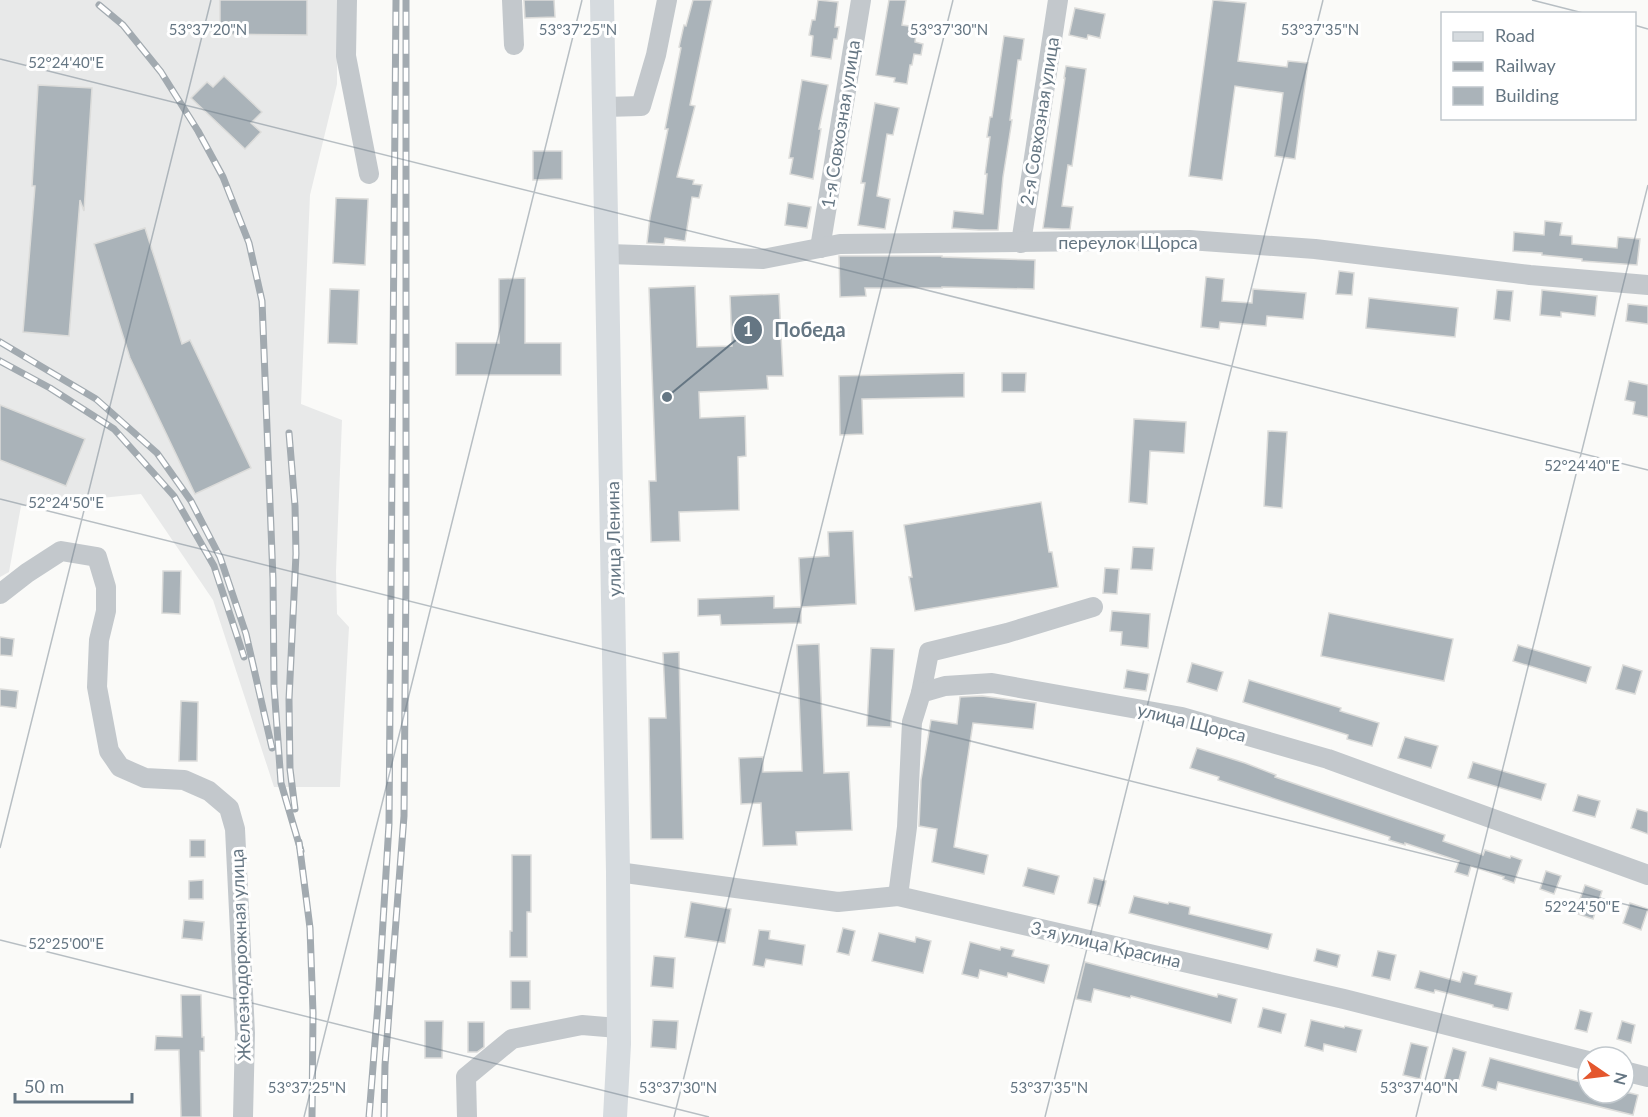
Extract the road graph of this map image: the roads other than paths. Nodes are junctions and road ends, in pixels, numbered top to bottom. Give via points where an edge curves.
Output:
1 (346, 0) edge
2 (512, 0) edge
3 (602, 0) edge
4 (667, 0) edge
5 (861, 0) edge
6 (1058, 0) edge
7 (514, 45) dead end
8 (605, 107) junction
9 (369, 174) dead end
10 (1021, 243) junction
11 (820, 248) junction
12 (608, 254) junction
13 (1648, 285) edge
14 (0, 594) edge
15 (1092, 608) dead end
16 (921, 693) junction
17 (618, 872) junction
18 (1648, 875) edge
19 (898, 896) junction
20 (618, 1028) junction
21 (1576, 1059) edge
22 (243, 1117) edge
23 (467, 1117) edge
24 (615, 1117) edge

1 - 9 street via 346,56
2 - 7 street
3 - 8 main road, улица Ленина
4 - 8 street via 641,106
5 - 11 street, 1-я Совхозная улица
6 - 10 street, 2-я Совхозная улица
8 - 12 main road, улица Ленина
10 - 11 street, переулок Щорса via 840,244
10 - 13 street, переулок Щорса via 1189,240 1315,249
11 - 12 street, переулок Щорса via 763,259
12 - 17 main road, улица Ленина
14 - 22 street, Железнодорожная улица via 61,551 97,557 106,611 99,640 97,687 109,751 120,767 146,778 183,780 209,791 229,808 236,829 245,1033
15 - 16 street via 929,652
16 - 18 street, улица Щорса via 945,686 992,683 1182,717 1328,759
16 - 19 street via 912,722 907,827
17 - 19 street, 3-я улица Красина via 838,902
17 - 20 main road, улица Ленина
19 - 21 street, 3-я улица Красина via 1344,999
20 - 23 street via 582,1025 512,1039 466,1077
20 - 24 main road, улица Ленина

